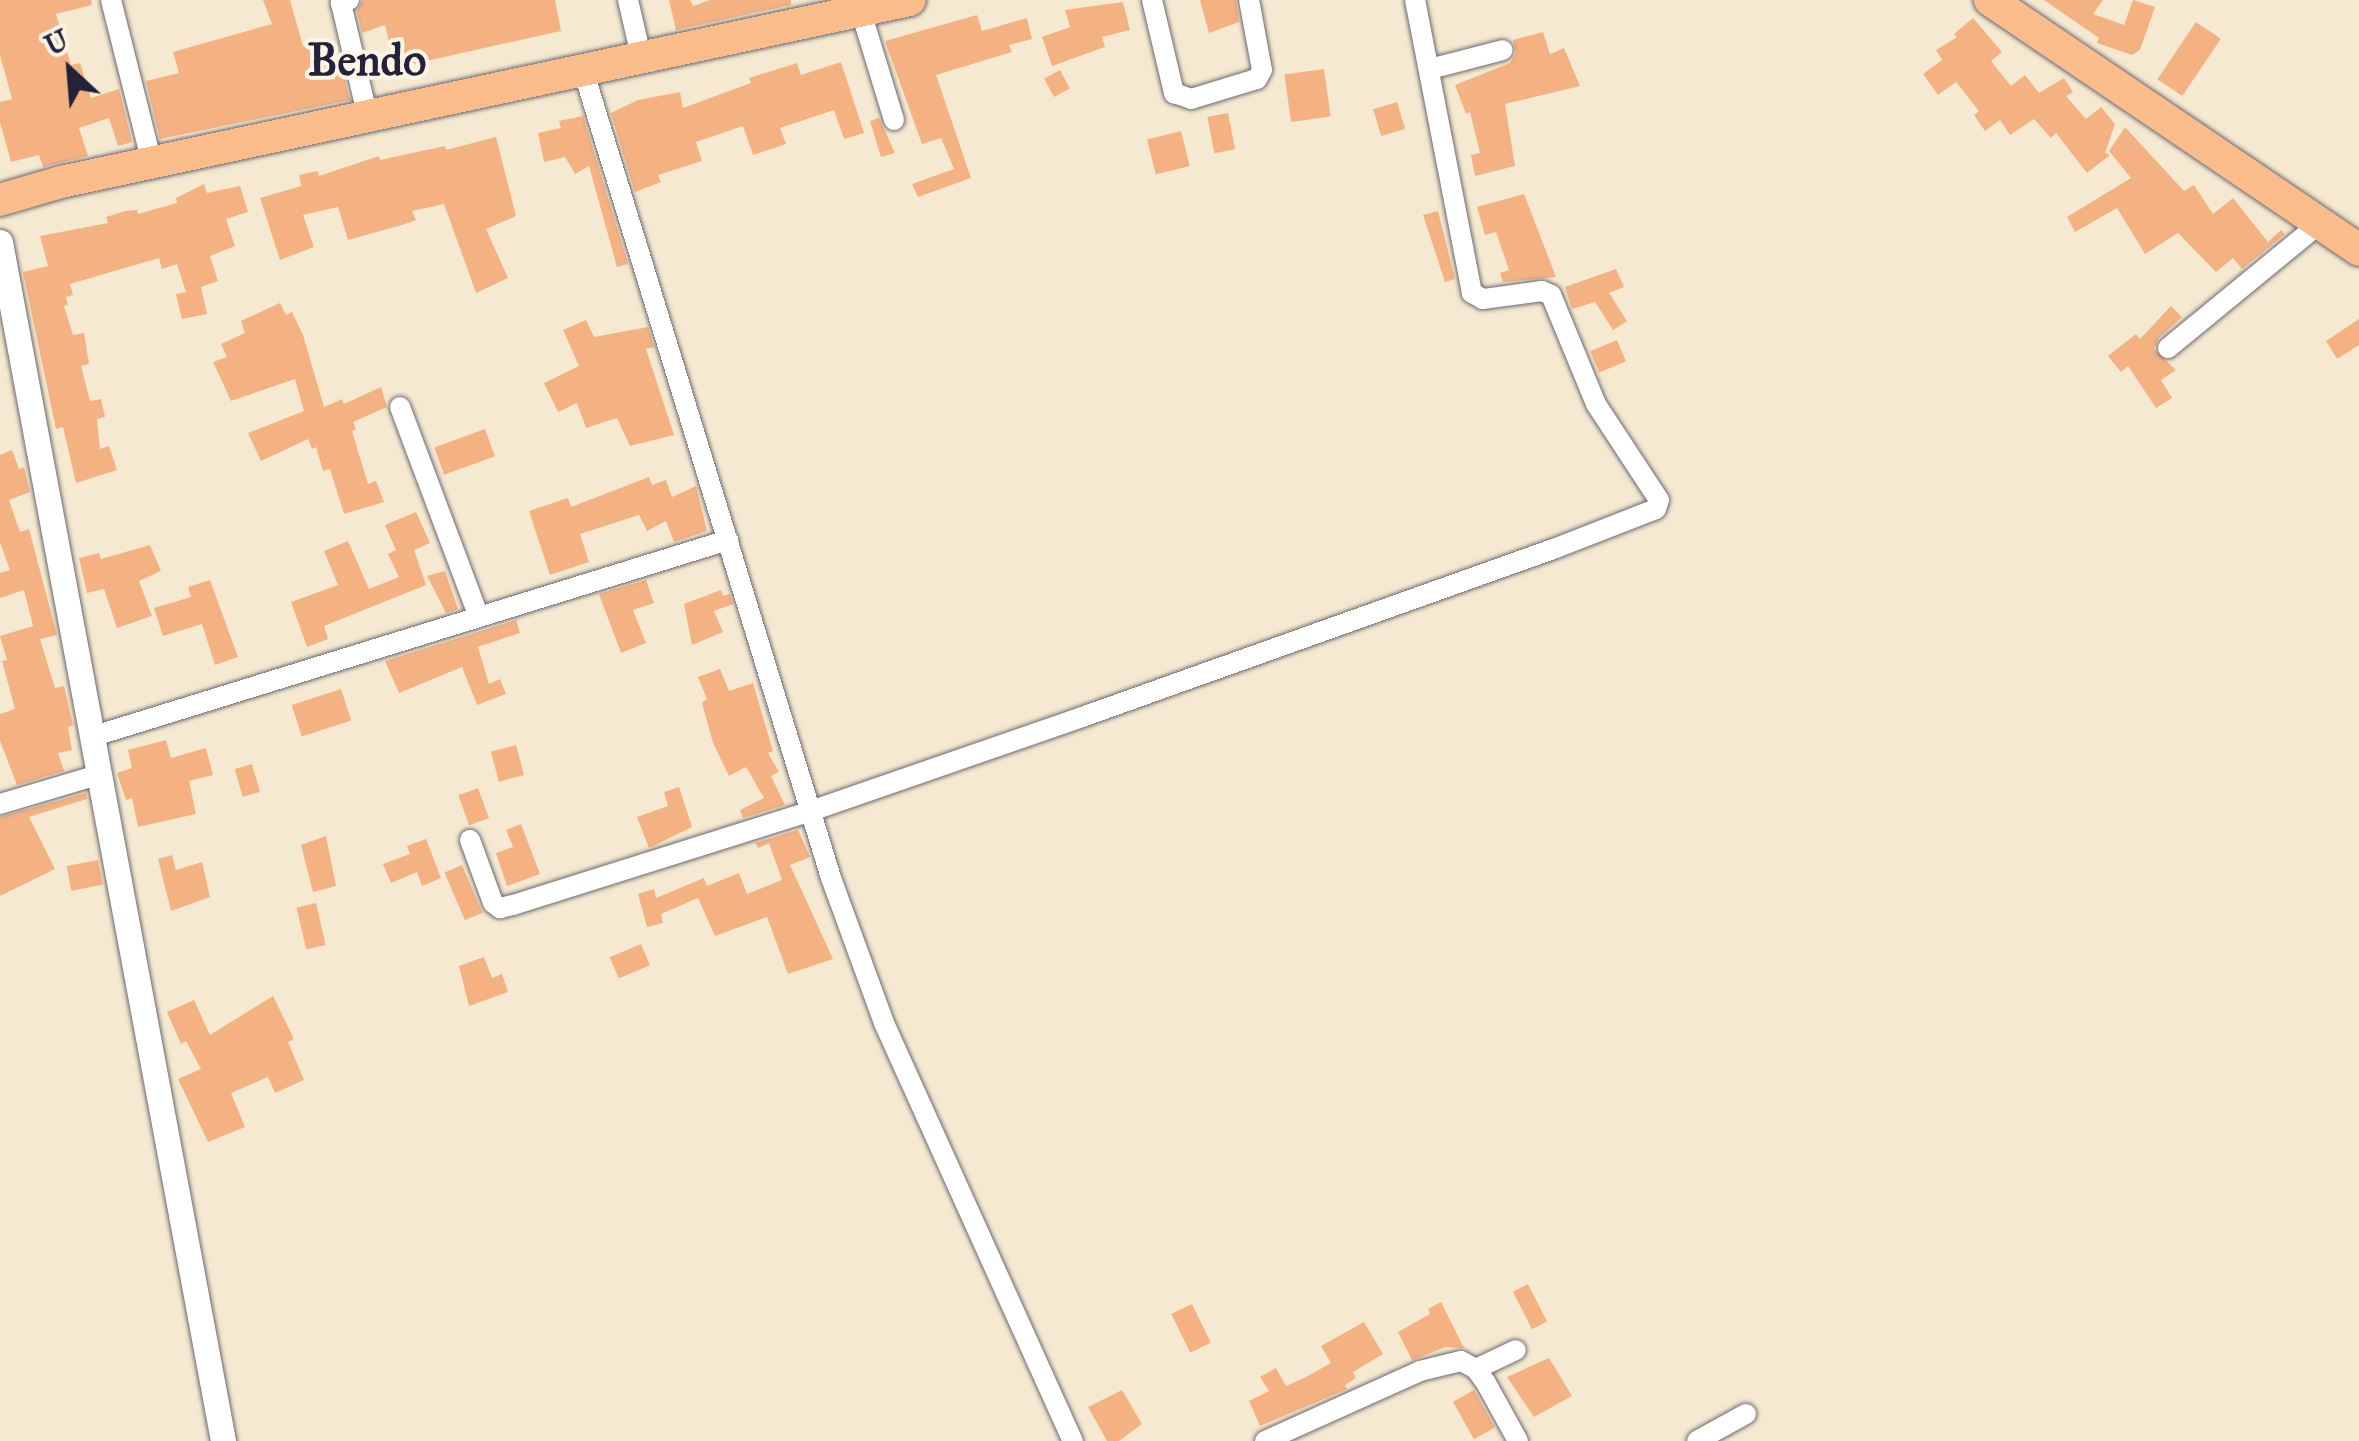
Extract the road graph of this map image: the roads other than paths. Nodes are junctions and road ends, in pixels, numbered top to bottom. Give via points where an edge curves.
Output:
1 (111, 0) edge
2 (350, 0) edge
3 (628, 0) edge
4 (910, 0) edge
5 (1152, 0) edge
6 (1249, 0) edge
7 (1415, 0) edge
8 (1990, 0) edge
9 (861, 12) junction
10 (1504, 50) dead end
11 (642, 60) junction
12 (1430, 69) junction
13 (584, 73) junction
14 (368, 118) junction
15 (894, 120) dead end
16 (152, 163) junction
17 (0, 200) edge
18 (2320, 223) junction
19 (0, 242) edge
20 (2359, 250) edge
21 (2168, 348) dead end
22 (400, 407) dead end
23 (728, 540) junction
24 (478, 615) junction
25 (90, 737) junction
26 (98, 775) junction
27 (0, 804) edge
28 (811, 811) junction
29 (470, 840) dead end
30 (1516, 1350) dead end
31 (1476, 1369) junction
32 (1746, 1414) dead end
33 (223, 1441) edge
34 (1072, 1441) edge
35 (1265, 1441) edge
36 (1518, 1441) edge
37 (1697, 1441) edge

1 - 16 street
2 - 14 street via 341,2
3 - 11 street
4 - 9 highway
5 - 6 street via 1174,93 1191,99 1257,79 1262,70
7 - 12 street
8 - 18 highway
9 - 11 highway
9 - 15 street
10 - 12 street
11 - 13 highway
12 - 28 street via 1472,293 1483,299 1542,290 1551,295 1596,404 1659,505 1556,548
13 - 14 highway
13 - 23 street
14 - 16 highway
16 - 17 highway
18 - 20 highway
18 - 21 street
19 - 25 street
22 - 24 street
23 - 24 street
23 - 28 street
24 - 25 street
25 - 26 street
26 - 27 street
26 - 33 street
28 - 29 street via 500,908 492,904
28 - 34 street via 884,1023
30 - 31 street
31 - 35 street via 1461,1362 1434,1366
31 - 36 street
32 - 37 street

